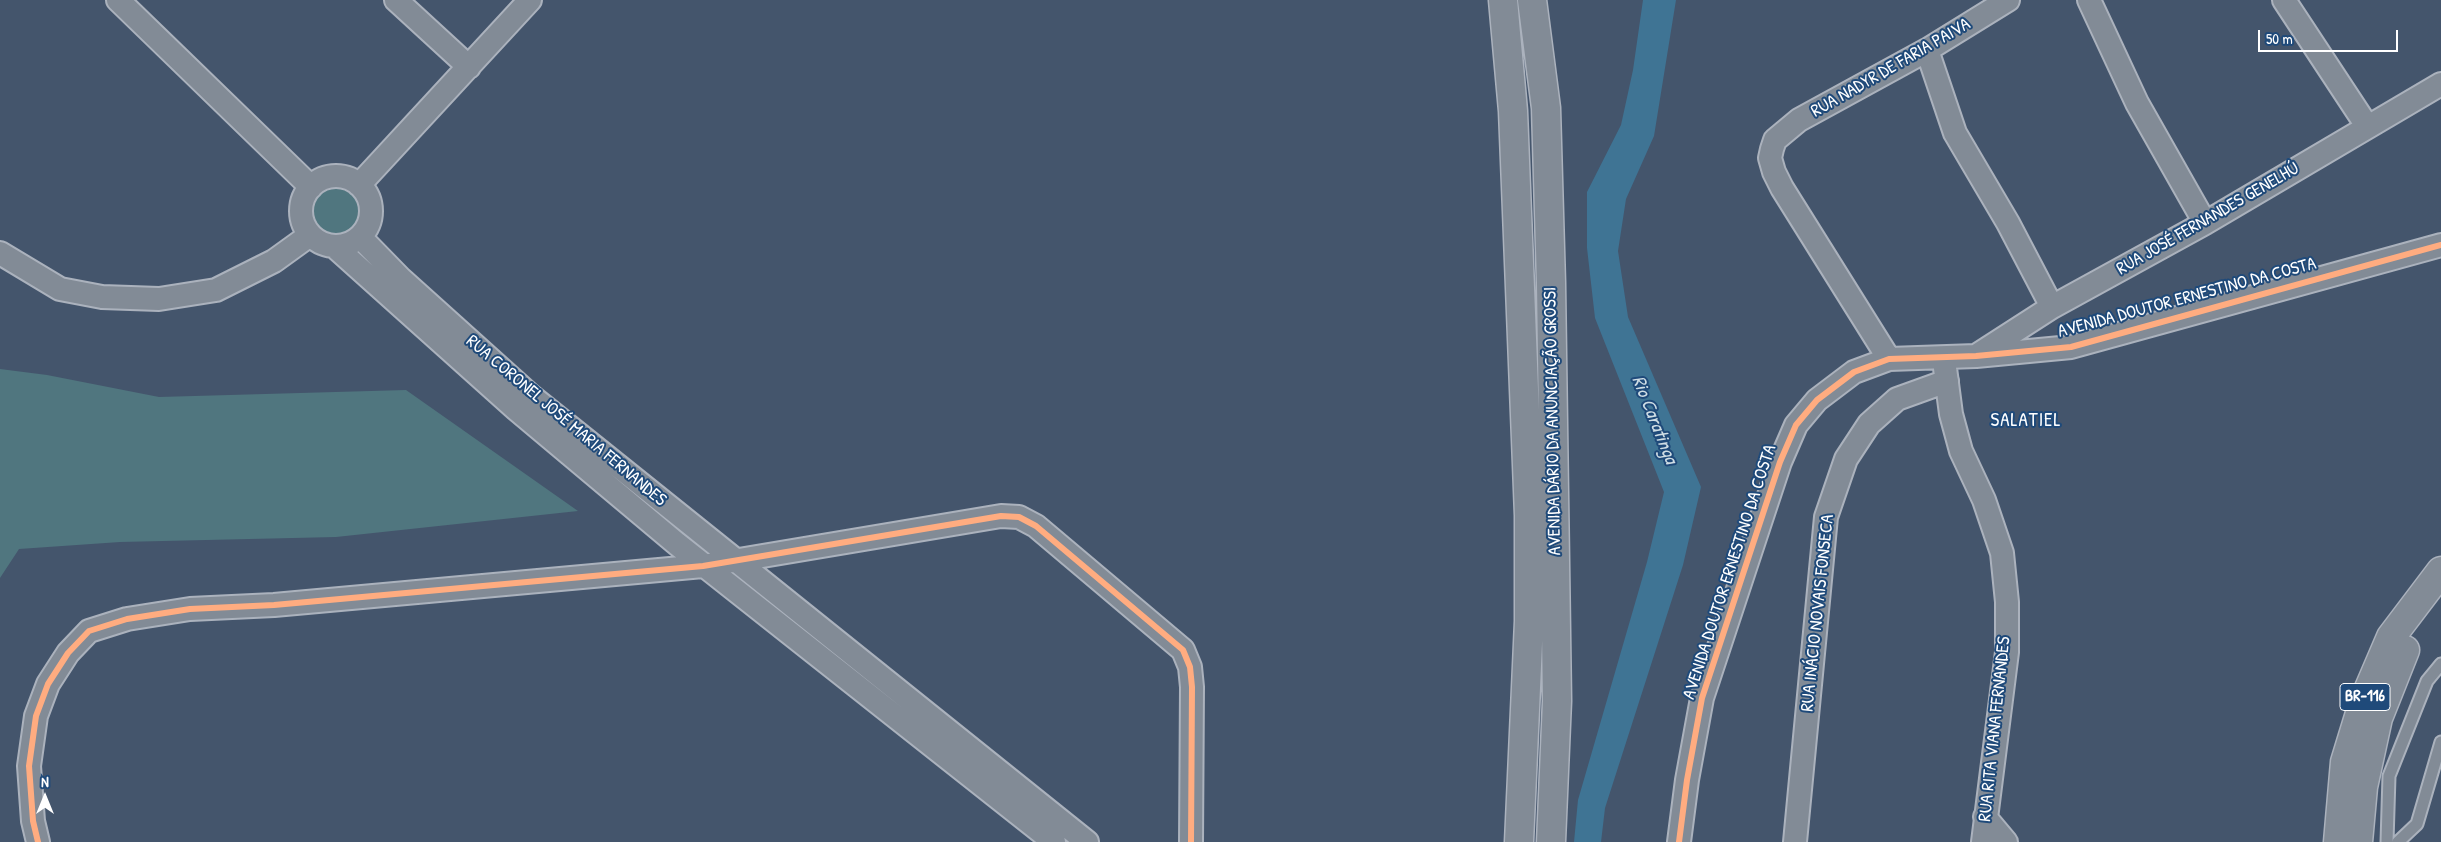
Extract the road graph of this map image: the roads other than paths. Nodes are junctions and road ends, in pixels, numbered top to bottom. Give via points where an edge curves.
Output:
1 (118, 0) edge
2 (396, 0) edge
3 (530, 0) edge
4 (1503, 0) edge
5 (1532, 0) edge
6 (2008, 0) edge
7 (2090, 0) edge
8 (2284, 0) edge
9 (1976, 9) edge
10 (1927, 50) junction
11 (469, 67) junction
12 (2441, 84) edge
13 (1546, 108) junction
14 (1512, 111) junction
15 (2367, 126) junction
16 (359, 185) junction
17 (311, 187) junction
18 (2206, 223) junction
19 (310, 235) junction
20 (360, 237) junction
21 (2441, 245) edge
22 (334, 246) junction
23 (0, 253) edge
24 (2052, 307) junction
25 (1976, 356) junction
26 (1944, 357) junction
27 (1889, 358) junction
28 (1947, 381) junction
29 (700, 532) junction
30 (677, 544) junction
31 (734, 559) junction
32 (703, 566) junction
33 (2441, 571) edge
34 (2441, 600) edge
35 (2441, 664) edge
36 (2441, 742) edge
37 (1985, 817) junction
38 (38, 842) edge
39 (1054, 842) edge
40 (1087, 842) edge
41 (1191, 842) edge
42 (1519, 842) edge
43 (1551, 842) edge
44 (1679, 842) edge
45 (1795, 842) edge
46 (1983, 842) edge
47 (2006, 842) edge
48 (2338, 842) edge
49 (2358, 842) edge
50 (2387, 842) edge
51 (2398, 842) edge

1 - 17 street
2 - 11 street
3 - 11 street
4 - 14 main road, AVENIDA DÁRIO DA ANUNCIAÇÃO GROSSI
5 - 13 main road, AVENIDA DÁRIO DA ANUNCIAÇÃO GROSSI
6 - 9 street, RUA NADYR DE FARIA PAIVA
7 - 18 street via 2137,103
8 - 15 street
9 - 10 street, RUA NADYR DE FARIA PAIVA
10 - 24 street via 1955,133
10 - 27 street, RUA NADYR DE FARIA PAIVA via 1799,120 1775,140 1770,158 1774,172
11 - 16 street
12 - 15 street, RUA JOSÉ FERNANDES GENELHÚ
13 - 14 main road
13 - 43 main road, AVENIDA DÁRIO DA ANUNCIAÇÃO GROSSI via 1557,701
14 - 42 main road, AVENIDA DÁRIO DA ANUNCIAÇÃO GROSSI via 1529,516 1529,621
15 - 18 street, RUA JOSÉ FERNANDES GENELHÚ
16 - 17 street via 344,177 332,176
16 - 20 street via 370,200 372,212
17 - 19 street via 301,208 302,220
18 - 24 street, RUA JOSÉ FERNANDES GENELHÚ
19 - 22 street via 323,244
19 - 23 street via 274,261 216,290 159,299 102,297 60,289
20 - 22 street via 345,246
20 - 29 street, RUA CORONEL JOSÉ MARIA FERNANDES via 401,279 531,396
21 - 25 street, AVENIDA DOUTOR ERNESTINO DA COSTA via 2071,347
22 - 30 street via 516,410
24 - 25 street, RUA JOSÉ FERNANDES GENELHÚ
25 - 26 street, AVENIDA DOUTOR ERNESTINO DA COSTA
26 - 27 street, AVENIDA DOUTOR ERNESTINO DA COSTA
26 - 28 street, RUA RITA VIANA FERNANDES
27 - 44 street, AVENIDA DOUTOR ERNESTINO DA COSTA via 1854,372 1817,400 1796,425 1780,462 1702,698
28 - 37 street, RUA RITA VIANA FERNANDES via 1951,414 1961,451 1984,500 2002,553 2007,602 2007,652
28 - 45 street, RUA INÁCIO NOVAIS FONSECA via 1897,399 1868,424 1846,460 1826,517
29 - 30 street via 687,531 678,536
29 - 31 street, RUA CORONEL JOSÉ MARIA FERNANDES
30 - 32 street
31 - 32 street
31 - 40 street, RUA CORONEL JOSÉ MARIA FERNANDES
31 - 41 street via 1001,516 1019,517 1036,526 1183,650 1190,667 1192,687
32 - 38 street via 190,610 127,619 89,631 68,653 48,684 36,716 29,766
32 - 39 street
33 - 48 main road, BR-116 via 2391,637 2364,700 2345,762
34 - 49 main road, BR-116 via 2409,641 2378,718 2363,787
35 - 50 lane via 2427,681 2389,776
36 - 51 lane via 2417,824
37 - 46 street, RUA RITA VIANA FERNANDES
37 - 47 street

